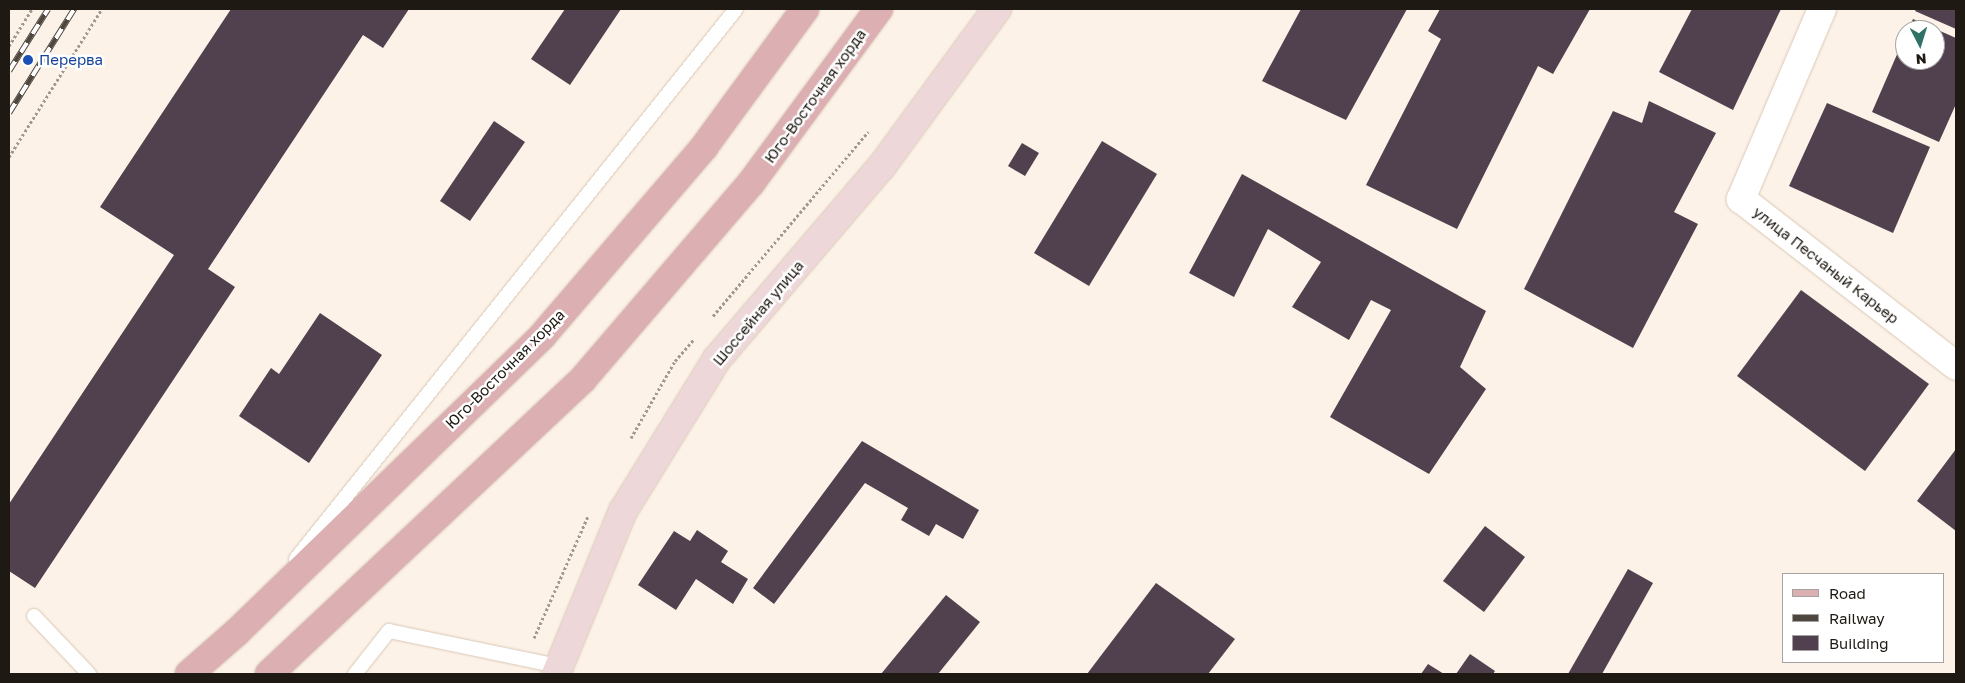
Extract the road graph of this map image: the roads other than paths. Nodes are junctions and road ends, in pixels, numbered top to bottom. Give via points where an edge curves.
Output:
1 (736, 9) edge
2 (799, 9) edge
3 (805, 9) edge
4 (879, 9) edge
5 (997, 9) edge
6 (1822, 9) edge
7 (788, 34) junction
8 (1956, 366) edge
9 (34, 616) dead end
10 (238, 632) junction
11 (557, 670) edge
12 (88, 674) edge
13 (189, 674) edge
14 (269, 674) edge
15 (355, 674) edge

1 - 10 lane
2 - 7 main road
3 - 7 main road, Юго-Восточная хорда
4 - 14 main road, Юго-Восточная хорда via 751,183 583,379
5 - 11 main road, Шоссейная улица via 882,166 718,359 623,511
6 - 8 street, улица Песчаный Карьер via 1741,199
7 - 10 main road, Юго-Восточная хорда via 704,147 543,335
9 - 12 lane
10 - 13 main road, Юго-Восточная хорда
11 - 15 lane via 389,631

